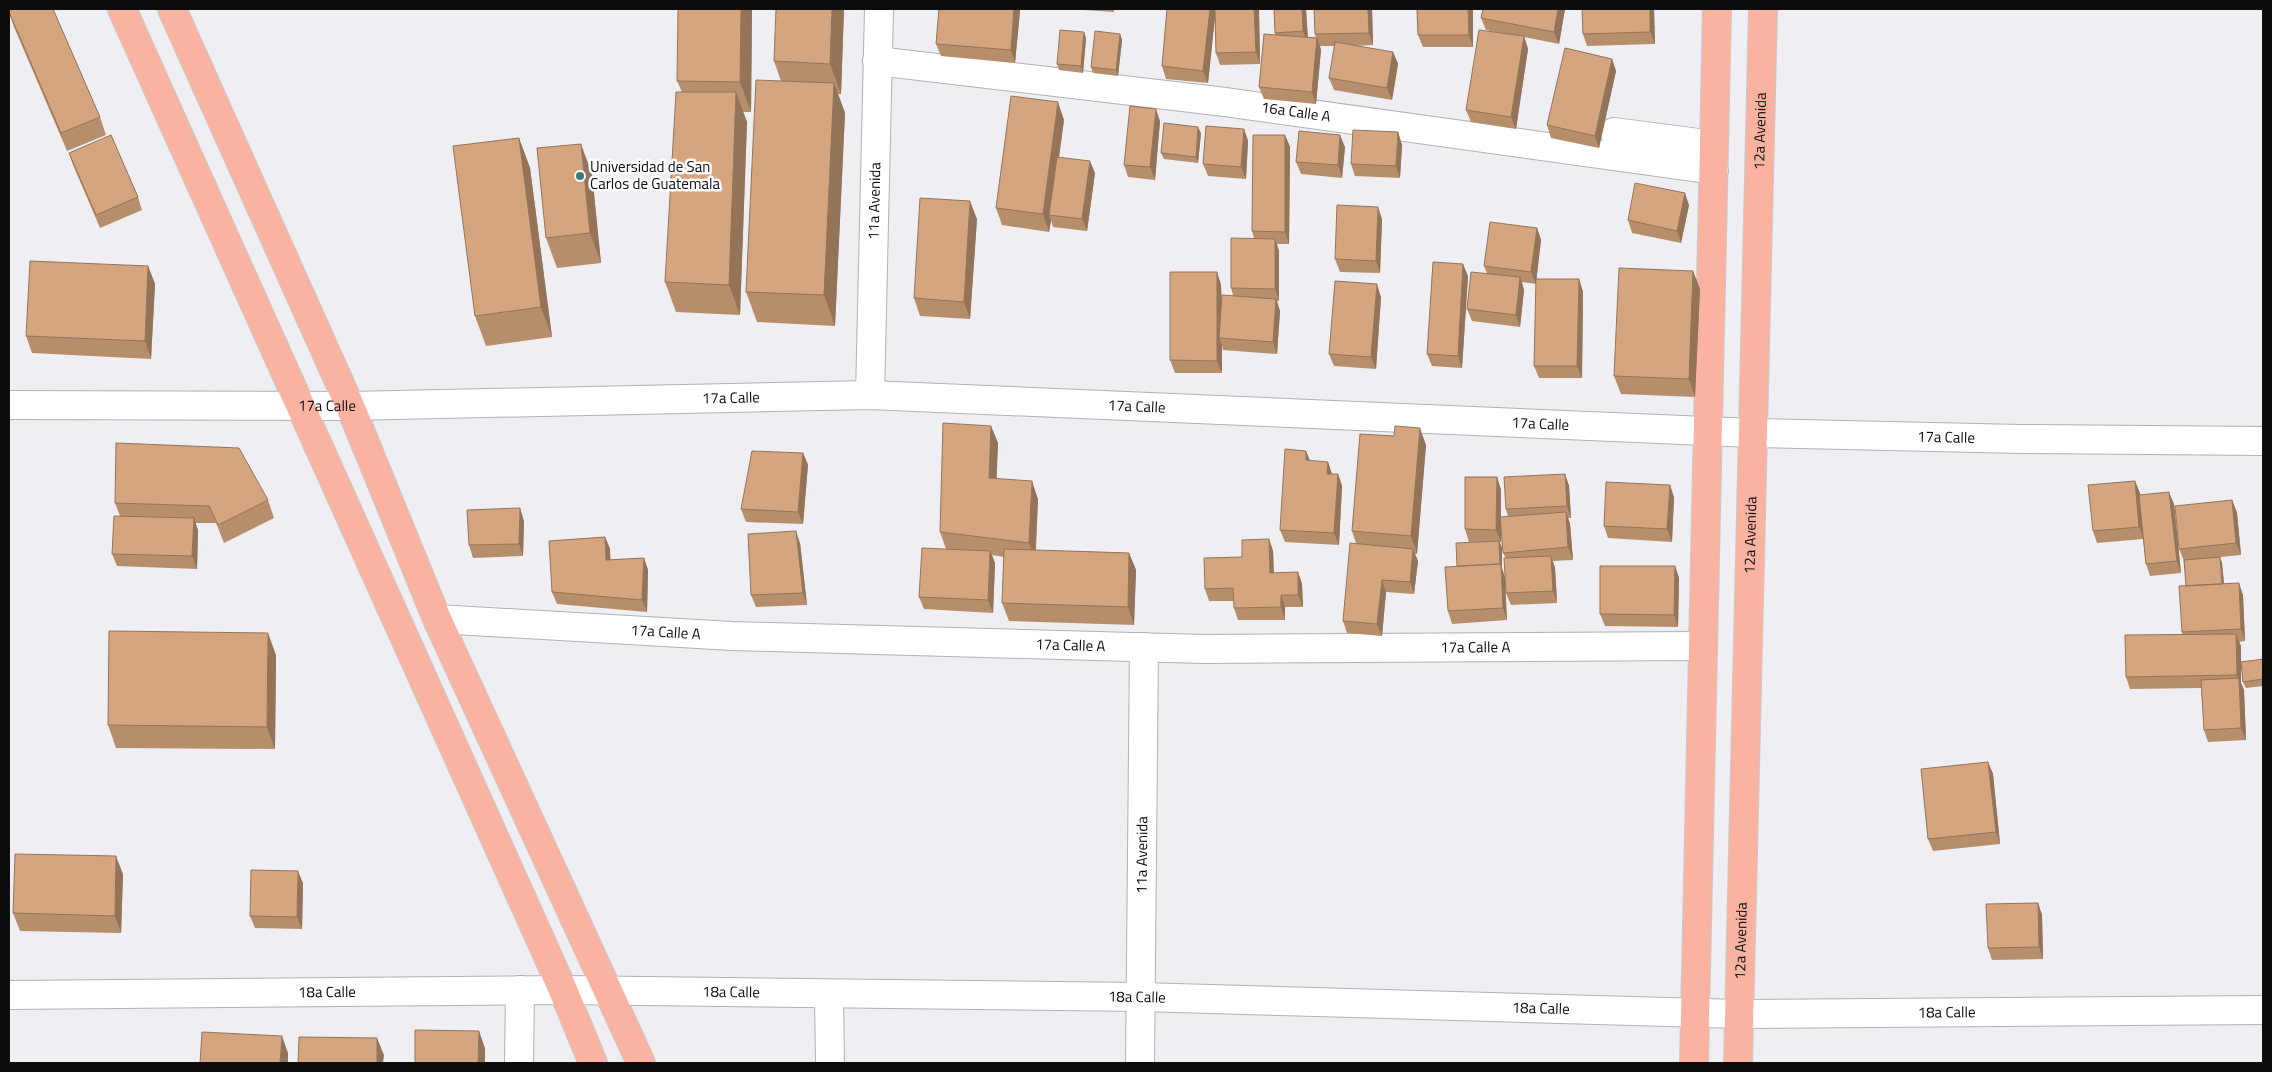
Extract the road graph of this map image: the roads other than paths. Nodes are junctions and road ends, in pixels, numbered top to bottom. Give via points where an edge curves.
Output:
1 (122, 9) edge
2 (172, 9) edge
3 (879, 9) edge
4 (1717, 9) edge
5 (1763, 9) edge
6 (877, 61) junction
7 (1614, 132) dead end
8 (1714, 158) junction
9 (870, 395) junction
10 (9, 405) edge
11 (302, 405) junction
12 (350, 406) junction
13 (1707, 430) junction
14 (1753, 433) junction
15 (2263, 441) edge
16 (437, 619) junction
17 (1703, 646) junction
18 (1144, 647) junction
19 (520, 990) junction
20 (563, 990) junction
21 (607, 992) junction
22 (829, 994) junction
23 (9, 995) edge
24 (1141, 998) junction
25 (2263, 1010) edge
26 (1695, 1012) junction
27 (1739, 1014) junction
28 (519, 1063) edge
29 (592, 1063) edge
30 (641, 1063) edge
31 (830, 1063) edge
32 (1140, 1063) edge
33 (1694, 1063) edge
34 (1738, 1063) edge

1 - 11 main road
2 - 12 main road
3 - 6 street, 11a Avenida
4 - 8 main road
5 - 14 main road, 12a Avenida
6 - 8 street, 16a Calle A
6 - 9 street, 11a Avenida
7 - 8 street
8 - 13 main road
9 - 12 street, 17a Calle
9 - 13 street, 17a Calle
10 - 11 street, 17a Calle
11 - 12 street, 17a Calle
11 - 20 main road
12 - 16 main road
13 - 14 street, 17a Calle
13 - 17 main road
14 - 15 street, 17a Calle
14 - 27 main road, 12a Avenida
16 - 18 street, 17a Calle A via 732,636
16 - 21 main road
17 - 18 street, 17a Calle A
17 - 26 main road
18 - 24 street, 11a Avenida
19 - 20 street, 18a Calle
19 - 23 street, 18a Calle
19 - 28 street
20 - 21 street, 18a Calle
20 - 29 main road
21 - 22 street, 18a Calle
21 - 30 main road
22 - 24 street, 18a Calle
22 - 31 street
24 - 26 street, 18a Calle
24 - 32 street, 11a Avenida
25 - 27 street, 18a Calle
26 - 27 street, 18a Calle
26 - 33 main road
27 - 34 main road, 12a Avenida

